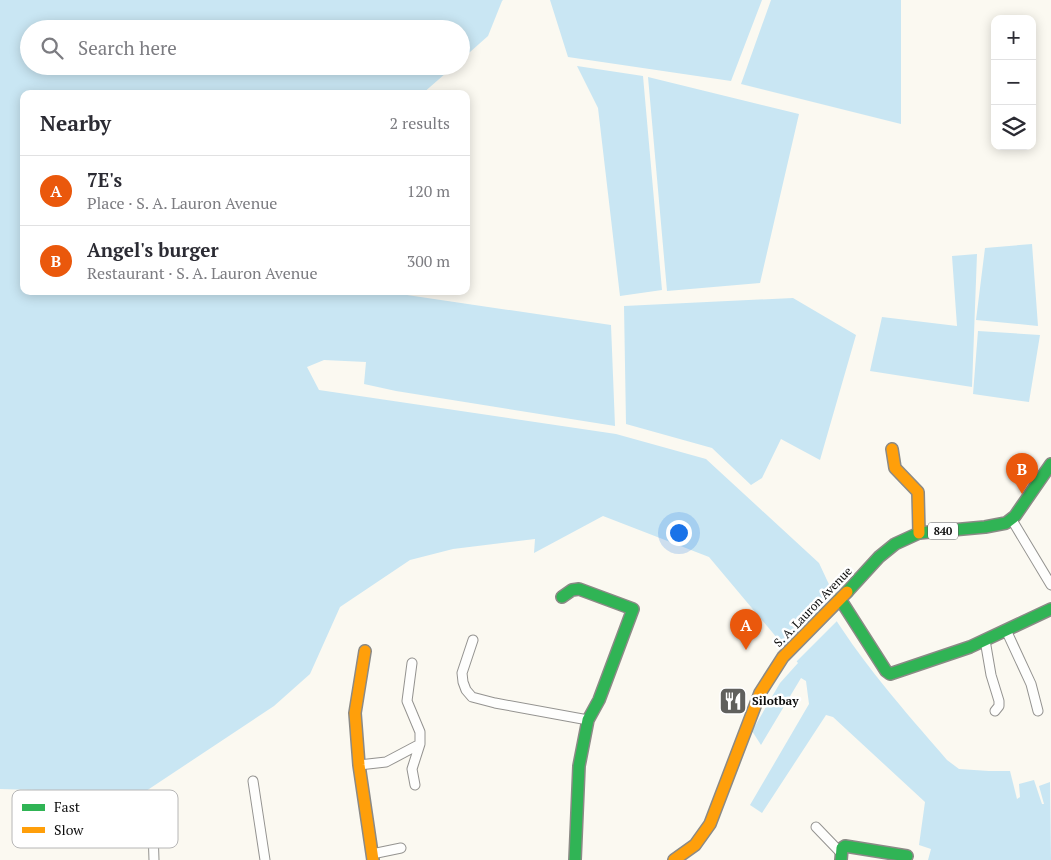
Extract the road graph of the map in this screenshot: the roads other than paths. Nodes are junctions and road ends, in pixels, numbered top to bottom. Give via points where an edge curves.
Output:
1 (892, 449) dead end
2 (1051, 464) edge
3 (1012, 520) junction
4 (919, 533) junction
5 (1051, 585) edge
6 (562, 597) dead end
7 (837, 603) junction
8 (1051, 609) edge
9 (1006, 630) junction
10 (473, 640) dead end
11 (985, 640) junction
12 (365, 650) dead end
13 (412, 663) dead end
14 (995, 710) dead end
15 (1038, 711) dead end
16 (588, 720) junction
17 (420, 744) junction
18 (358, 765) junction
19 (253, 781) dead end
20 (415, 785) dead end
21 (816, 827) dead end
22 (402, 848) dead end
23 (907, 856) dead end
24 (373, 857) edge
25 (841, 857) edge
26 (265, 860) edge
27 (575, 860) edge
28 (674, 860) edge

1 - 4 main road via 896,468 918,494
2 - 3 main road
3 - 4 main road, S. A. Lauron Avenue / 840 via 985,527
3 - 5 street
4 - 7 main road, S. A. Lauron Avenue / 840 via 887,550
6 - 16 main road via 580,589 633,609 599,700
7 - 11 main road via 890,674
7 - 28 main road, S. A. Lauron Avenue / 840 via 783,657 760,693 710,824 701,840 688,853
8 - 9 main road
9 - 11 main road
9 - 15 street
10 - 16 street via 462,673 466,690 472,696
11 - 14 street via 999,702
12 - 18 main road via 355,713
13 - 17 street via 407,701 420,732
16 - 27 main road via 579,766
17 - 18 street via 386,762
17 - 20 street via 412,769
18 - 24 main road
19 - 26 street
21 - 25 street
22 - 24 street
23 - 25 main road via 845,846

